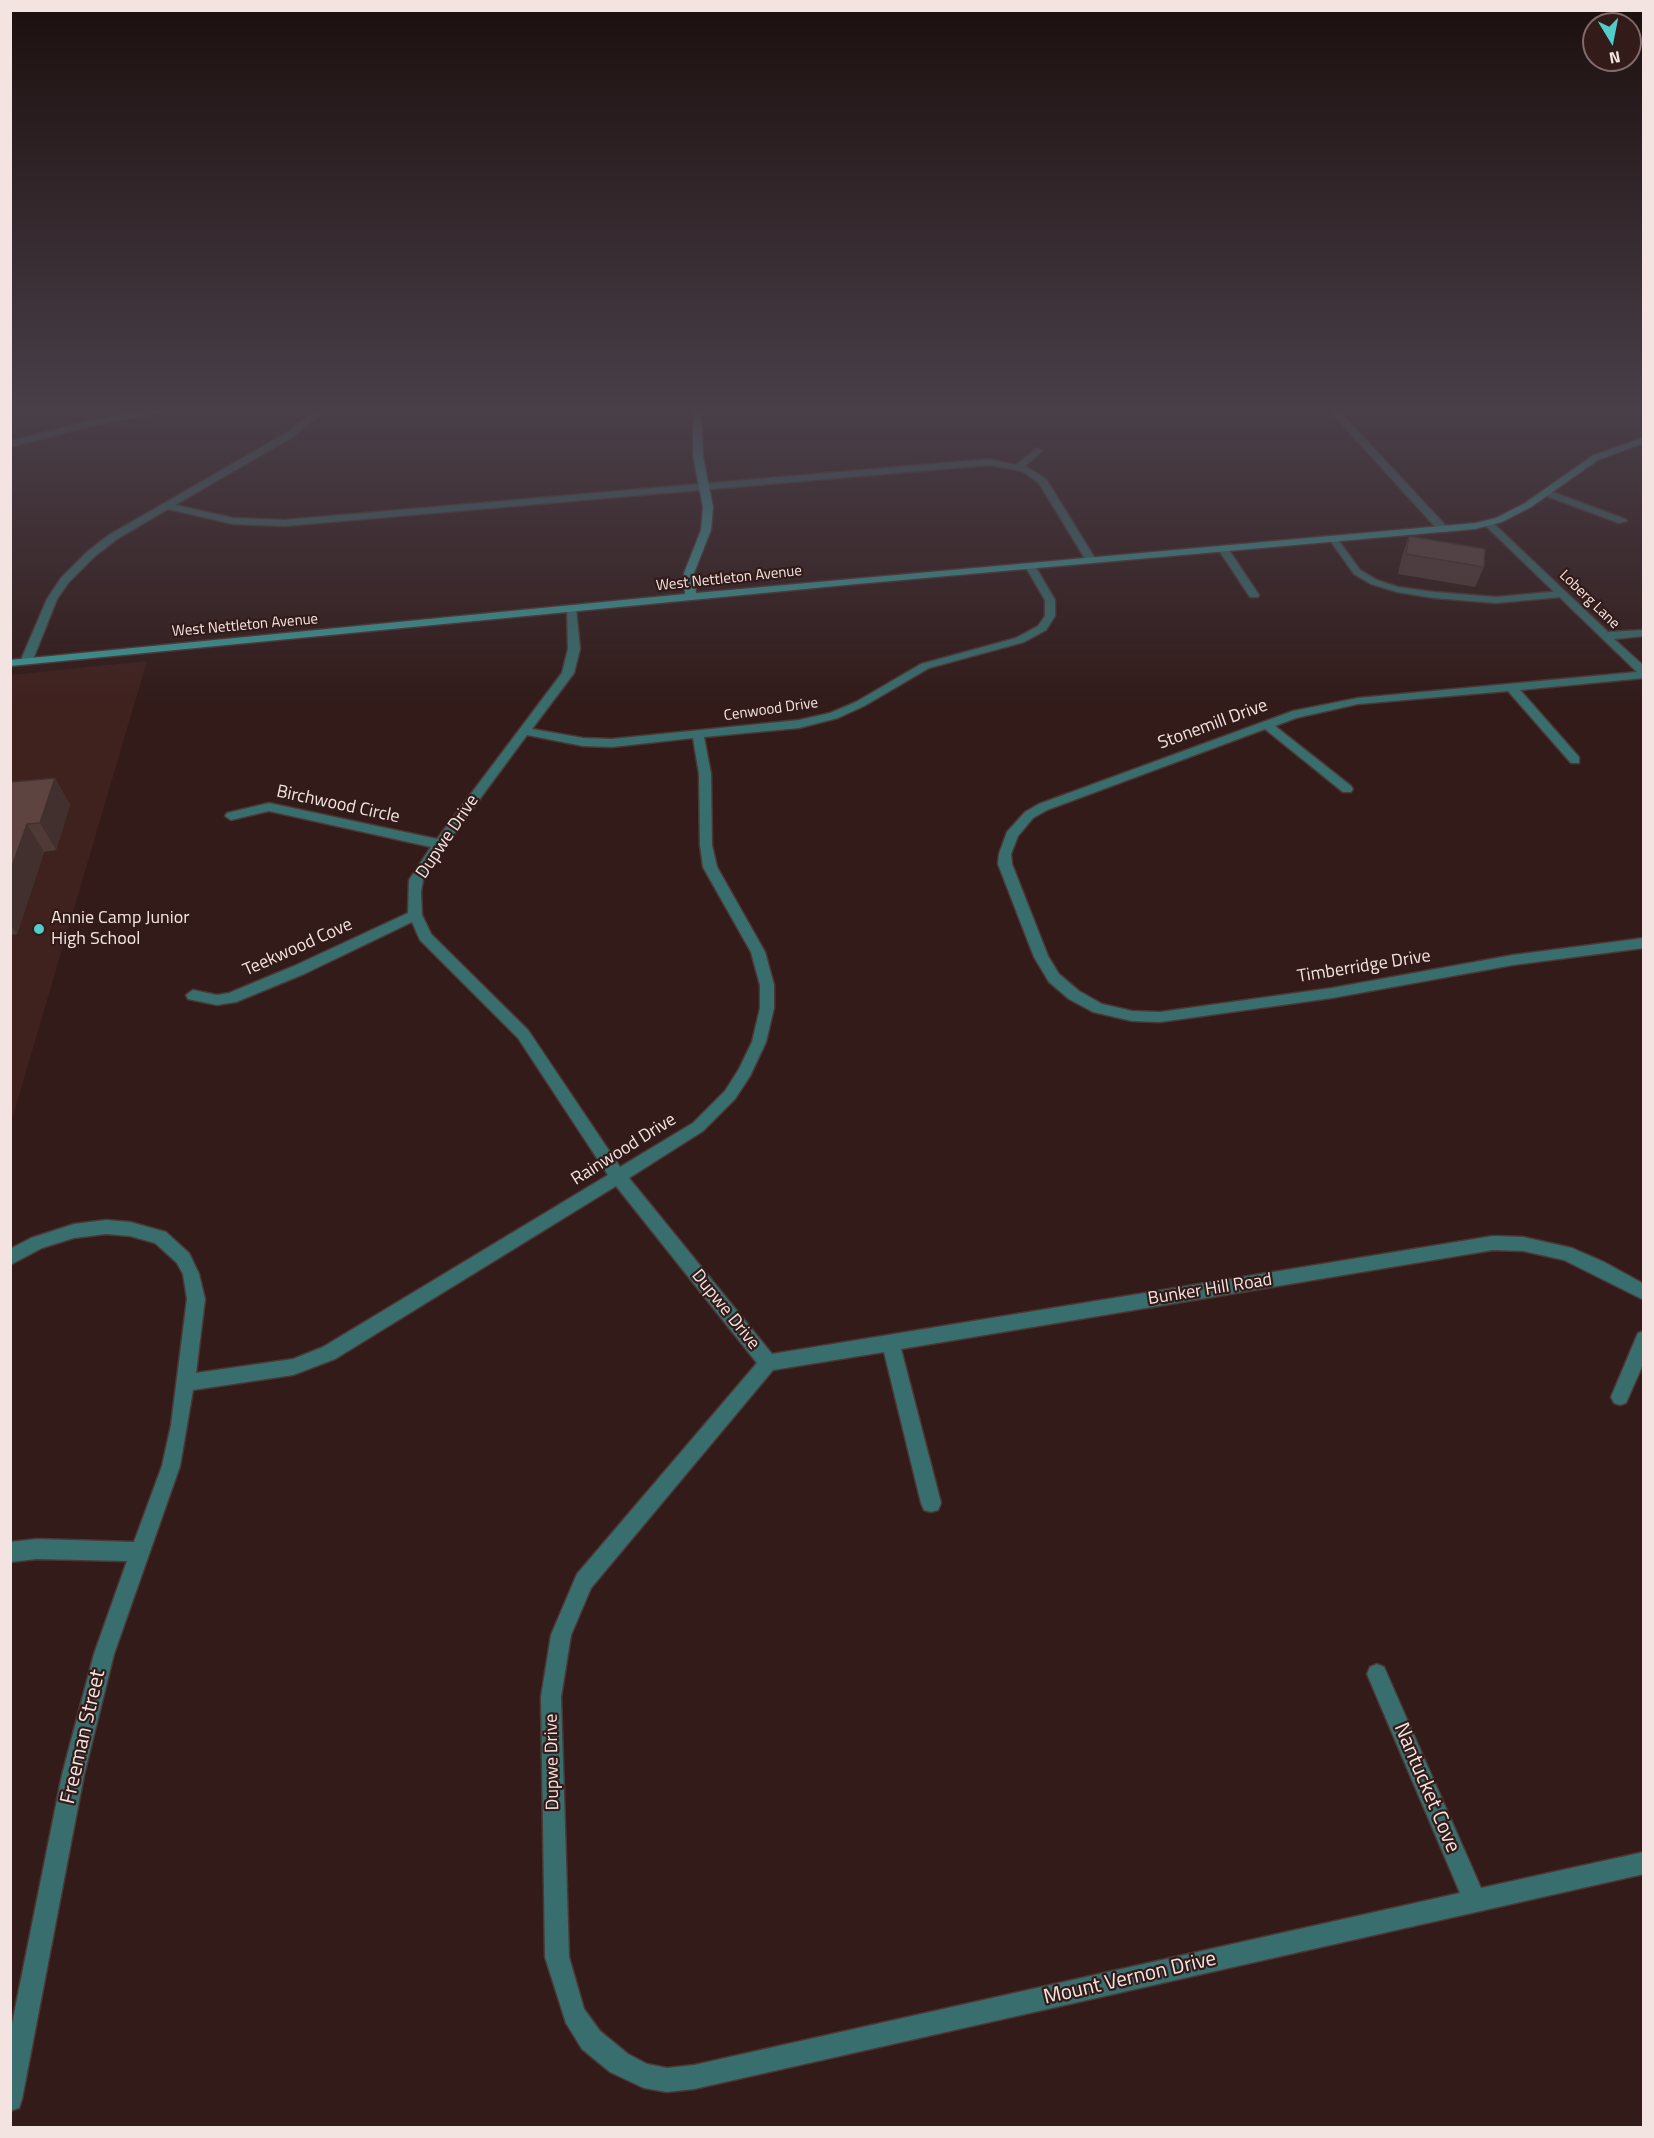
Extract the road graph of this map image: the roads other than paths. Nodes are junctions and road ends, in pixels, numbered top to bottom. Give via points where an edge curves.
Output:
1 (160, 510) edge
2 (184, 510) edge
3 (434, 510) edge
4 (708, 510) edge
5 (1062, 510) edge
6 (1425, 510) edge
7 (1517, 510) edge
8 (1594, 510) edge
9 (1622, 520) dead end
10 (1488, 523) junction
11 (1444, 530) junction
12 (1333, 539) junction
13 (1223, 549) junction
14 (1091, 560) junction
15 (1030, 566) junction
16 (1561, 594) junction
17 (1254, 595) dead end
18 (691, 598) junction
19 (571, 609) junction
20 (1644, 633) edge
21 (1605, 636) junction
22 (26, 662) junction
23 (10, 663) edge
24 (1644, 674) edge
25 (1512, 687) junction
26 (1267, 725) junction
27 (524, 731) junction
28 (698, 735) junction
29 (1575, 760) dead end
30 (1347, 789) dead end
31 (231, 816) dead end
32 (438, 844) junction
33 (415, 915) junction
34 (1644, 943) edge
35 (193, 995) dead end
36 (1092, 1004) joint
37 (618, 1177) junction
38 (10, 1258) edge
39 (1644, 1293) edge
40 (1644, 1339) edge
41 (891, 1343) junction
42 (768, 1363) junction
43 (186, 1383) junction
44 (1620, 1397) dead end
45 (931, 1503) dead end
46 (10, 1552) edge
47 (140, 1552) junction
48 (1377, 1674) dead end
49 (1644, 1863) edge
50 (1475, 1902) junction
51 (619, 2063) joint
52 (10, 2099) edge

1 - 22 street via 112,537 65,580 52,599
2 - 3 street via 233,521 284,523
4 - 18 street via 706,530 689,573
5 - 14 street
6 - 11 street
7 - 10 street, West Nettleton Avenue
8 - 9 street
10 - 11 street, West Nettleton Avenue
10 - 16 street, Loberg Lane
11 - 12 street, West Nettleton Avenue
12 - 13 street, West Nettleton Avenue
12 - 16 lane via 1357,572 1397,589 1496,600
13 - 14 street, West Nettleton Avenue
13 - 17 street
14 - 15 street, West Nettleton Avenue
15 - 18 street, West Nettleton Avenue
15 - 28 street, Cenwood Drive via 1050,600 1051,609 1046,623 1030,636 925,666 854,708 820,720
16 - 21 street, Loberg Lane
18 - 19 street, West Nettleton Avenue
19 - 22 street, West Nettleton Avenue
19 - 27 street, Dupwe Drive via 574,649 568,674
20 - 21 street
21 - 24 street, Loberg Lane
22 - 23 street, West Nettleton Avenue
24 - 25 street, Stonemill Drive
25 - 26 street, Stonemill Drive via 1358,701 1317,708
25 - 29 street
26 - 30 street
26 - 36 street, Stonemill Drive via 1043,807 1012,835 1005,864 1041,957 1054,978
27 - 28 street, Cenwood Drive via 612,743
27 - 32 street, Dupwe Drive
28 - 37 street, Rainwood Drive via 705,774 710,867 758,952 766,985 766,1008 759,1042 730,1095 698,1127
31 - 32 street, Birchwood Circle via 269,807
32 - 33 street, Dupwe Drive via 416,880
33 - 35 street, Teekwood Cove via 231,998 217,1000
33 - 37 street, Dupwe Drive via 425,938 533,1046
34 - 36 street, Timberridge Drive via 1160,1017 1117,1014
37 - 42 street, Dupwe Drive
37 - 43 street, Rainwood Drive via 329,1353 293,1367
38 - 43 street, Freeman Street via 37,1243 106,1227 160,1237 183,1258 196,1299
39 - 41 street, Bunker Hill Road via 1566,1253 1523,1244 1493,1243
40 - 44 street
41 - 42 street, Bunker Hill Road
41 - 45 street
42 - 51 street, Dupwe Drive via 584,1581 561,1635 551,1696 557,1958 574,2015 591,2040
43 - 47 street, Freeman Street via 171,1466
46 - 47 street
47 - 52 street, Freeman Street via 104,1654 73,1774
48 - 50 street, Nantucket Cove
49 - 50 street, Mount Vernon Drive
50 - 51 street, Mount Vernon Drive via 694,2077 667,2080 644,2076

